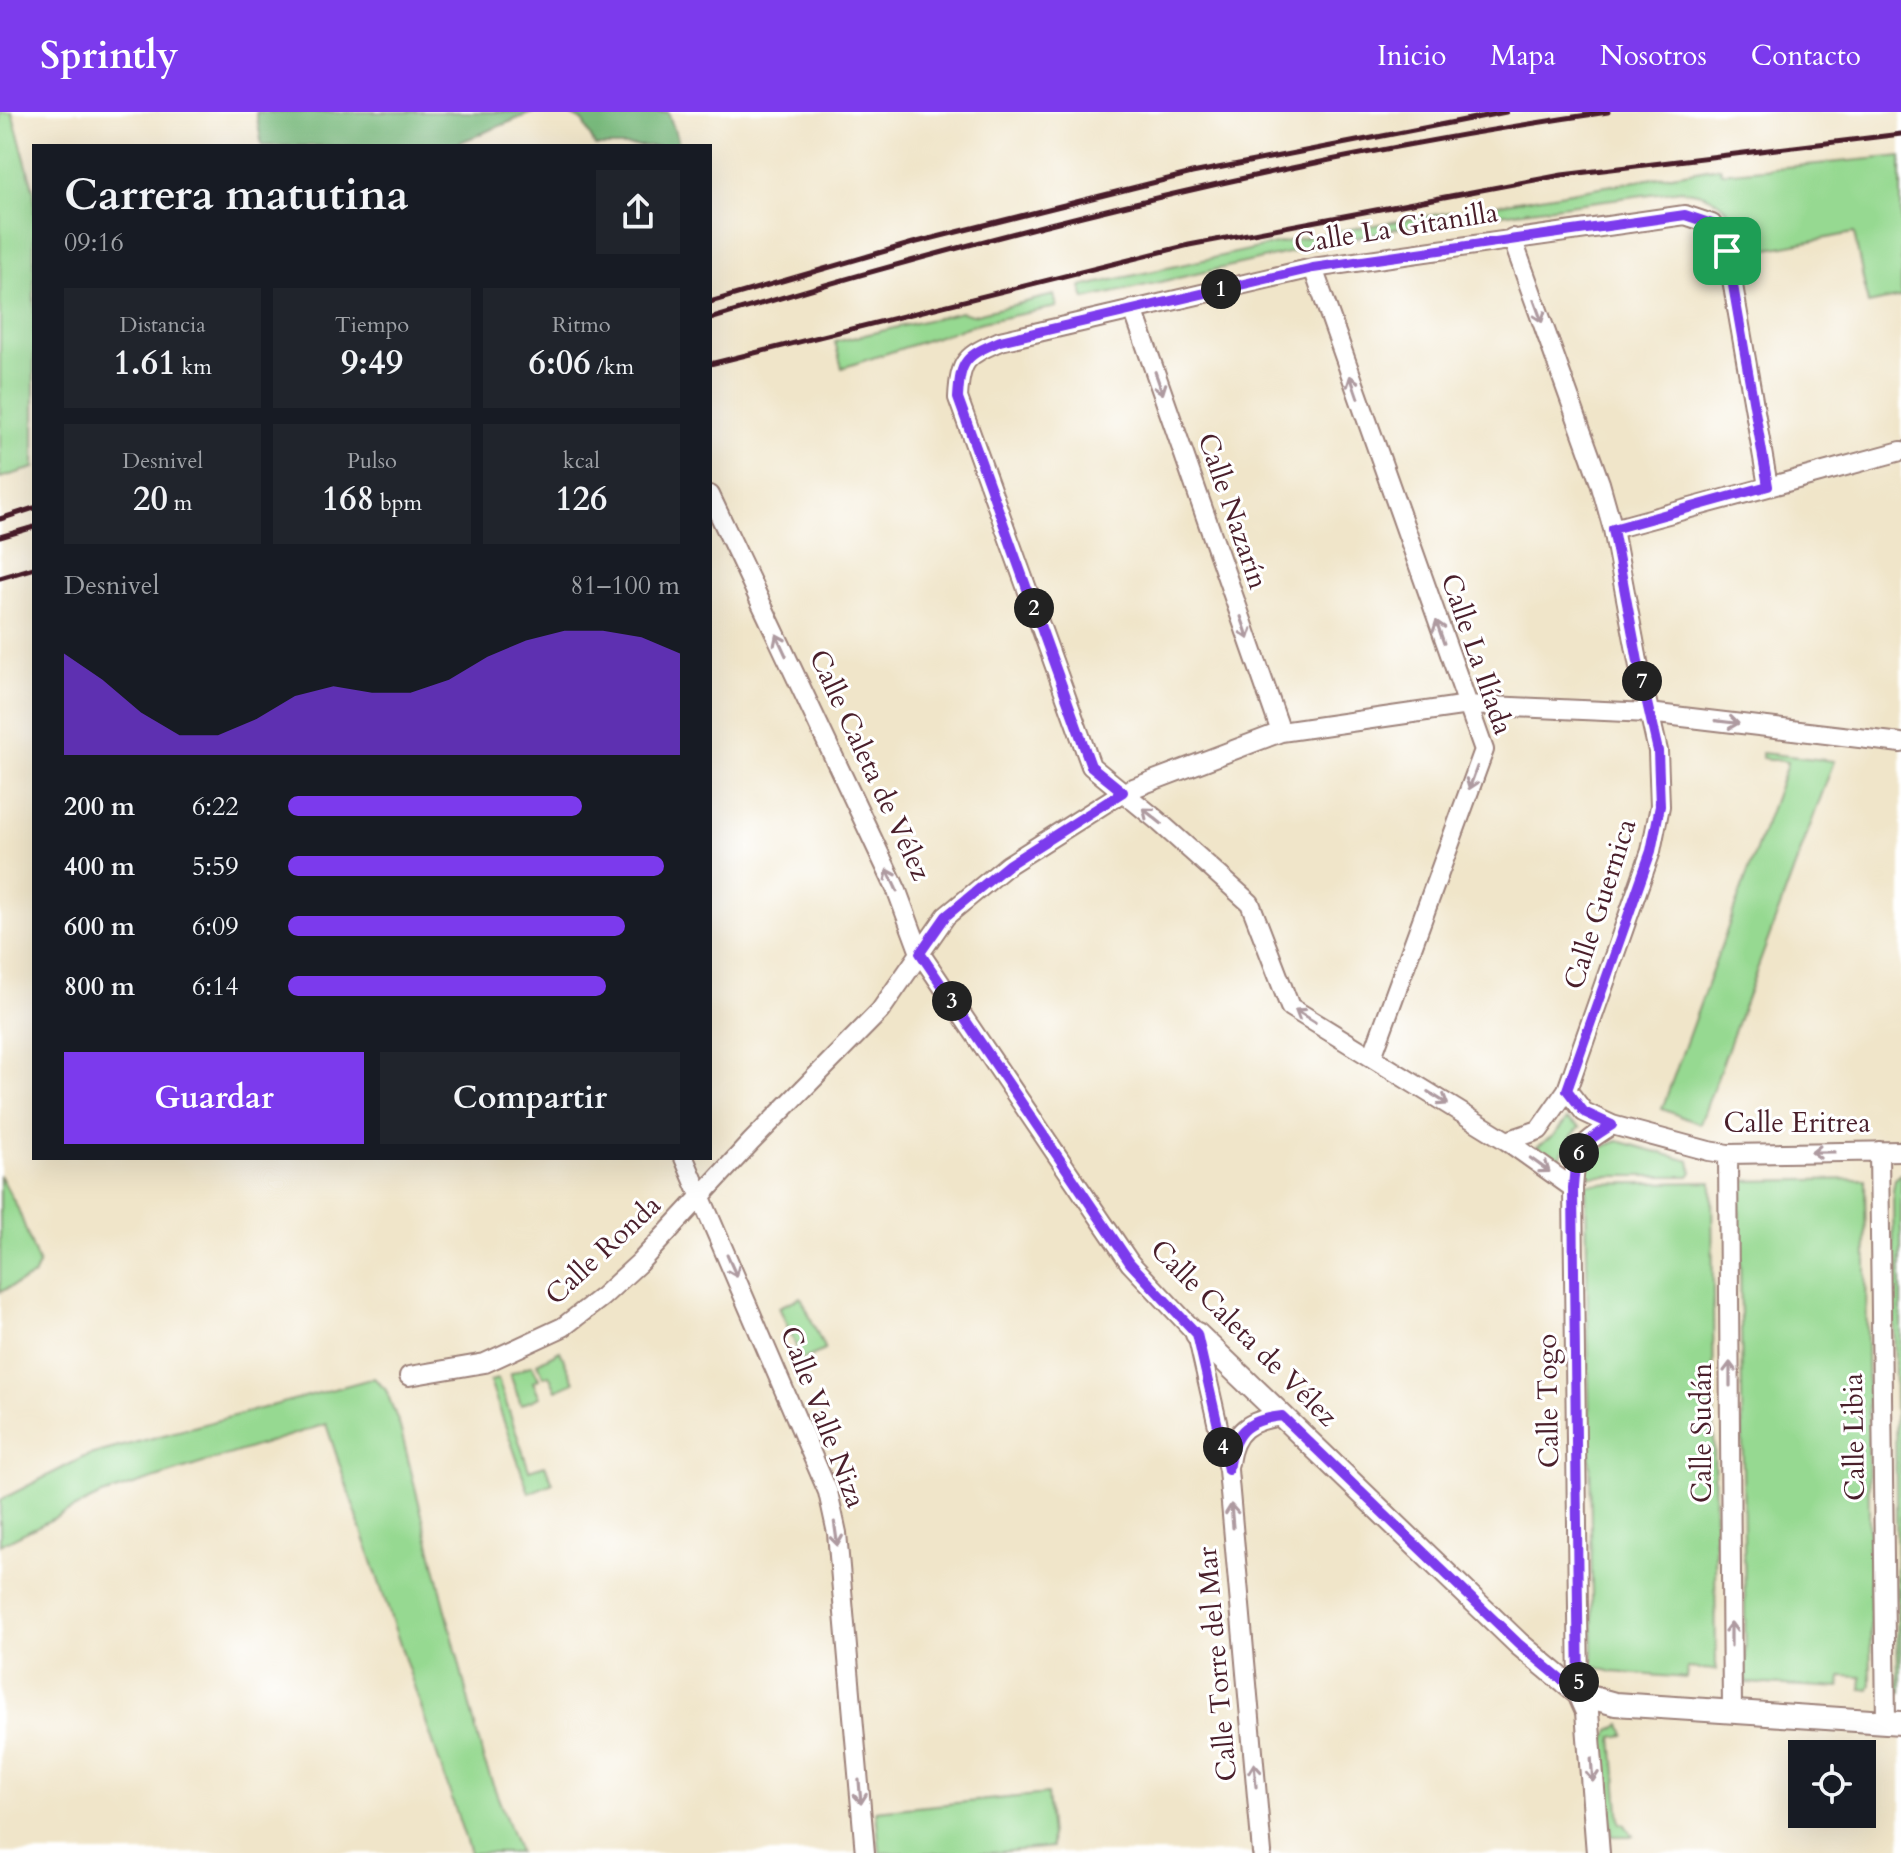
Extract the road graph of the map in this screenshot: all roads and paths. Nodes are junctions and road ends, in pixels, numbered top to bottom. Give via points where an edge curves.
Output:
1 (1512, 238) junction
2 (1313, 268) junction
3 (1133, 309) junction
4 (1901, 451) edge
5 (1768, 486) junction
6 (712, 499) edge
7 (1613, 529) junction
8 (1468, 705) junction
9 (1649, 713) junction
10 (1281, 732) junction
11 (1901, 743) edge
12 (1123, 792) junction
13 (920, 953) junction
14 (1372, 1057) junction
15 (1567, 1090) junction
16 (1612, 1125) junction
17 (1507, 1141) junction
18 (1879, 1151) junction
19 (1901, 1151) edge
20 (1728, 1154) junction
21 (685, 1160) edge
22 (1573, 1188) junction
23 (701, 1195) junction
24 (1197, 1334) junction
25 (409, 1376) dead end
26 (1282, 1416) junction
27 (1228, 1470) junction
28 (1579, 1694) junction
29 (1732, 1712) junction
30 (1893, 1722) edge
31 (865, 1853) edge
32 (1262, 1853) edge
33 (1598, 1853) edge

1 - 2 street, Calle La Gitanilla
1 - 5 street, Calle La Gitanilla via 1685,215 1712,224 1727,251
1 -> 7 street, Calle Guernica
2 - 3 street, Calle La Gitanilla
8 -> 2 street, Calle La Ilíada
3 -> 10 street, Calle Nazarín
3 - 12 street, Calle La Gitanilla via 1000,341 971,354 959,374 958,398 1091,766
4 - 5 street
5 - 7 street
13 -> 6 street, Calle Caleta de Vélez via 897,891
7 - 9 street, Calle Guernica
8 - 9 street, Calle Ronda
8 - 10 street, Calle Ronda
8 -> 14 street, Calle La Ilíada via 1484,750
9 -> 11 street, Calle Ronda
9 - 15 street, Calle Guernica via 1658,751 1660,806 1651,851
10 - 12 street, Calle Ronda
12 - 13 street, Calle Ronda via 1008,865 946,916
14 -> 12 street via 1290,1007 1250,903
13 - 23 street, Calle Ronda via 880,1011
13 - 24 street, Calle Caleta de Vélez via 1130,1263
14 -> 17 street
15 - 16 street, Calle Eritrea via 1584,1112
15 - 17 street, Calle Guernica via 1539,1130
16 - 20 street, Calle Eritrea
16 - 22 street, Calle Togo via 1585,1142 1575,1160
17 -> 22 street
18 - 19 street, Calle Eritrea
18 -> 20 street, Calle Eritrea
18 - 30 street, Calle Libia
29 -> 20 street, Calle Sudán
21 - 23 street, Calle Valle Niza
22 - 28 street, Calle Togo
23 - 25 street, Calle Ronda via 639,1263 563,1327 485,1363
23 -> 31 street, Calle Valle Niza via 828,1492 837,1533
24 - 26 street, Calle Caleta de Vélez
24 - 27 street, Calle Torre del Mar
26 - 27 street, Calle Torre del Mar via 1240,1431 1231,1446
26 - 28 street, Calle Caleta de Vélez via 1519,1644
32 -> 27 street, Calle Torre del Mar
28 - 29 street, Calle Caleta de Vélez via 1615,1704
28 -> 33 street via 1587,1712
29 - 30 street, Calle Caleta de Vélez

